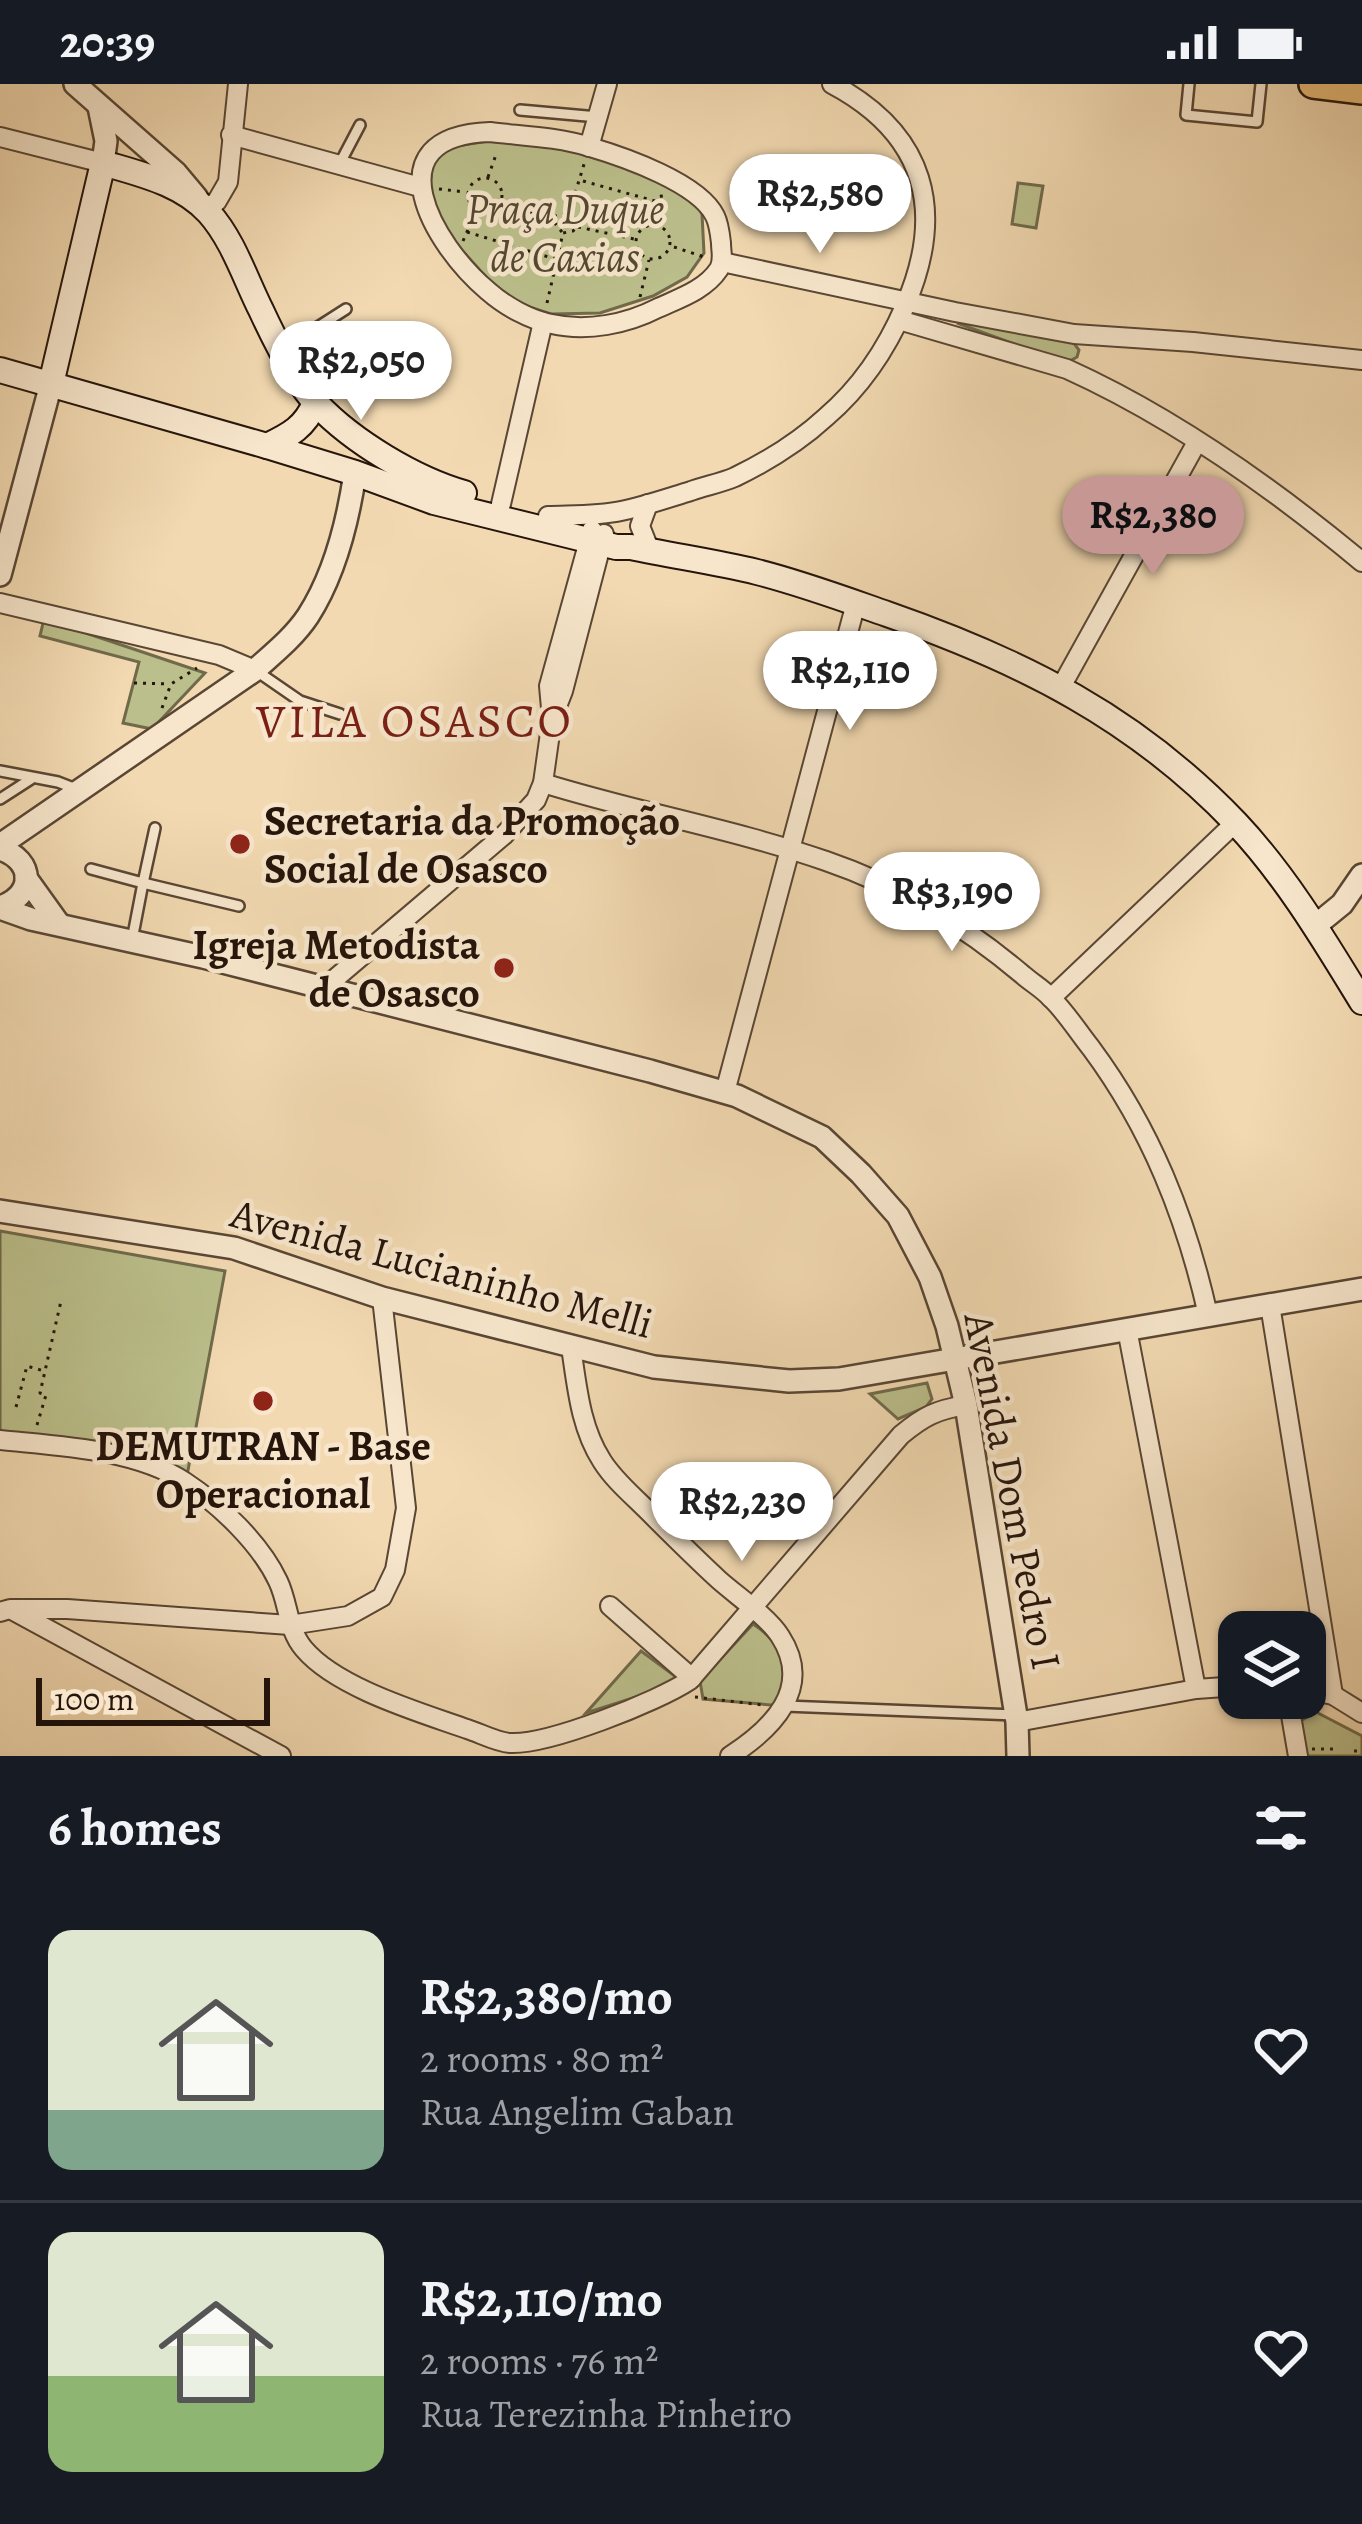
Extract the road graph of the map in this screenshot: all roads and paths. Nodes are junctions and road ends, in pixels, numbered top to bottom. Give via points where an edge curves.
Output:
1 (75, 84) edge
2 (238, 84) edge
3 (607, 84) edge
4 (832, 84) edge
5 (1189, 84) edge
6 (1261, 84) edge
7 (1313, 84) edge
8 (1362, 90) edge
9 (99, 107) junction
10 (520, 110) dead end
11 (598, 117) junction
12 (360, 125) dead end
13 (503, 134) junction
14 (231, 135) junction
15 (0, 137) edge
16 (590, 147) junction
17 (340, 165) junction
18 (658, 174) junction
19 (100, 176) junction
20 (488, 179) junction
21 (579, 180) junction
22 (420, 187) junction
23 (467, 192) junction
24 (502, 202) junction
25 (662, 202) junction
26 (477, 209) junction
27 (207, 211) junction
28 (569, 213) junction
29 (553, 221) junction
30 (656, 226) junction
31 (577, 227) junction
32 (467, 232) junction
33 (563, 233) junction
34 (635, 239) junction
35 (672, 246) junction
36 (456, 256) junction
37 (649, 258) junction
38 (556, 259) junction
39 (722, 262) junction
40 (346, 309) dead end
41 (903, 311) junction
42 (955, 312) junction
43 (635, 317) junction
44 (543, 322) junction
45 (1074, 334) junction
46 (951, 337) junction
47 (1105, 337) junction
48 (282, 350) junction
49 (1362, 360) edge
50 (1067, 369) junction
51 (0, 370) edge
52 (1088, 378) junction
53 (51, 384) junction
54 (315, 403) junction
55 (1197, 442) junction
56 (267, 446) junction
57 (355, 473) junction
58 (501, 504) junction
59 (648, 504) junction
60 (548, 516) junction
61 (596, 537) junction
62 (641, 549) junction
63 (1362, 562) edge
64 (0, 575) edge
65 (0, 603) edge
66 (856, 603) junction
67 (219, 655) junction
68 (255, 670) junction
69 (134, 683) dead end
70 (171, 684) junction
71 (1061, 687) junction
72 (161, 708) dead end
73 (340, 715) dead end
74 (0, 771) edge
75 (33, 778) junction
76 (543, 783) junction
77 (82, 791) junction
78 (0, 799) edge
79 (43, 818) junction
80 (1235, 823) junction
81 (154, 828) dead end
82 (0, 847) edge
83 (791, 850) junction
84 (91, 869) dead end
85 (26, 873) junction
86 (1362, 875) edge
87 (143, 883) junction
88 (238, 906) dead end
89 (0, 908) edge
90 (59, 924) junction
91 (1315, 926) junction
92 (132, 940) junction
93 (324, 988) junction
94 (1051, 998) junction
95 (1362, 1002) edge
96 (725, 1092) junction
97 (0, 1211) edge
98 (1362, 1289) edge
99 (382, 1298) junction
100 (62, 1301) dead end
101 (1270, 1305) junction
102 (1208, 1315) junction
103 (1127, 1329) junction
104 (571, 1347) junction
105 (955, 1358) junction
106 (46, 1371) junction
107 (966, 1405) junction
108 (16, 1407) dead end
109 (0, 1439) edge
110 (31, 1443) junction
111 (610, 1606) dead end
112 (752, 1610) junction
113 (5, 1611) edge
114 (290, 1625) junction
115 (692, 1678) junction
116 (1218, 1687) edge
117 (1196, 1688) junction
118 (670, 1694) junction
119 (1326, 1694) edge
120 (1333, 1695) junction
121 (785, 1706) junction
122 (1362, 1713) edge
123 (1292, 1719) edge
124 (1017, 1732) edge
125 (1354, 1750) dead end
126 (1362, 1751) edge
127 (281, 1756) edge
128 (730, 1756) edge
129 (1002, 1756) edge
130 (1298, 1756) edge

1 - 9 street
2 - 14 street
3 - 11 street
4 - 41 street via 888,124 917,172 926,234
5 - 6 lane via 1186,115 1257,122
7 - 8 main road
9 - 19 street via 106,141
9 - 27 street
10 - 11 lane
11 - 16 street
12 - 17 lane
13 - 16 street
13 - 20 path
13 - 22 street via 448,138 423,165
14 - 17 street
14 - 27 street via 228,182
15 - 19 street
16 - 18 street
16 - 21 path
17 - 22 street
18 - 25 path
18 - 39 street via 715,214
19 - 27 main road via 152,177
19 - 53 main road
20 - 23 path
20 - 24 path via 502,190
21 - 25 path
21 - 28 path
22 - 23 path
22 - 36 street
23 - 26 path
24 - 26 path
24 - 29 path
25 - 30 path
26 - 32 path
27 - 48 main road
28 - 29 path
28 - 31 path
29 - 33 path
30 - 34 path
30 - 35 path
31 - 33 path
31 - 34 path
32 - 36 path
32 - 38 path
33 - 38 path
34 - 37 path
35 - 37 path
35 - 39 path
36 - 44 street via 488,292
37 - 43 path
38 - 44 path
39 - 41 street
39 - 43 street via 695,291
40 - 48 lane
41 - 42 street
41 - 46 street
41 - 59 street via 863,379 799,438 734,477
42 - 45 street
42 - 46 street via 946,322
43 - 44 street via 573,328
44 - 58 street
45 - 47 street
45 - 50 street via 1083,354
46 - 50 street
47 - 49 street
47 - 52 street via 1085,355
48 - 54 main road
50 - 52 street
51 - 53 main road
52 - 55 street
53 - 56 main road
53 - 64 street
54 - 56 main road via 298,429
54 - 57 main road
54 - 58 main road via 394,463
55 - 63 street
55 - 71 street
56 - 57 main road
57 - 61 main road via 434,502
57 - 68 street via 322,588 288,640
58 - 60 main road
59 - 60 street
59 - 62 street
60 - 61 main road
61 - 62 main road
61 - 76 street via 549,686
62 - 66 main road
65 - 67 street
66 - 71 main road
66 - 83 street
67 - 68 street
67 - 70 path
68 - 73 lane via 300,701
68 - 77 street
69 - 70 path
70 - 72 path
71 - 80 main road via 1176,765
74 - 75 lane
75 - 77 lane
75 - 78 lane
76 - 83 street
76 - 93 street via 504,835
77 - 79 street
79 - 82 street
79 - 85 street
80 - 91 main road
80 - 94 street
81 - 87 lane
82 - 85 street
83 - 94 street via 889,885 988,946
83 - 96 street
84 - 87 lane
85 - 89 street via 21,895
85 - 90 street
86 - 91 street
87 - 88 lane
87 - 92 lane
89 - 90 street, Avenida Dom Pedro I
90 - 92 street, Avenida Dom Pedro I
91 - 95 main road
92 - 93 street, Avenida Dom Pedro I
93 - 96 street, Avenida Dom Pedro I
94 - 102 street via 1102,1063 1156,1156 1187,1231
96 - 105 street, Avenida Dom Pedro I via 822,1137 898,1216 930,1276
97 - 99 street, Avenida Lucianinho Melli via 234,1248
98 - 101 street, Avenida Lucianinho Melli
99 - 104 street, Avenida Lucianinho Melli
99 - 114 street via 406,1508 395,1570 382,1597 362,1611
100 - 106 path
101 - 102 street, Avenida Lucianinho Melli
101 - 120 street
102 - 103 street, Avenida Lucianinho Melli
103 - 105 street, Avenida Lucianinho Melli
103 - 117 street
104 - 105 street, Avenida Lucianinho Melli via 654,1367 789,1382
104 - 112 street via 582,1416 600,1458
105 - 107 street, Avenida Dom Pedro I
106 - 108 path via 27,1366
106 - 110 path
107 - 112 street via 938,1410 901,1435
107 - 124 street, Avenida Dom Pedro I
109 - 110 street
110 - 114 street via 128,1458 191,1486 266,1562
111 - 115 street
112 - 115 street
112 - 121 street via 790,1657
113 - 114 street
113 - 127 street
114 - 118 street via 304,1648 353,1683 507,1743 548,1739
115 - 118 street
116 - 117 street
117 - 124 street
118 - 121 path
119 - 120 street
120 - 122 street
121 - 124 lane
121 - 128 street
123 - 130 street
124 - 129 street
125 - 126 path

